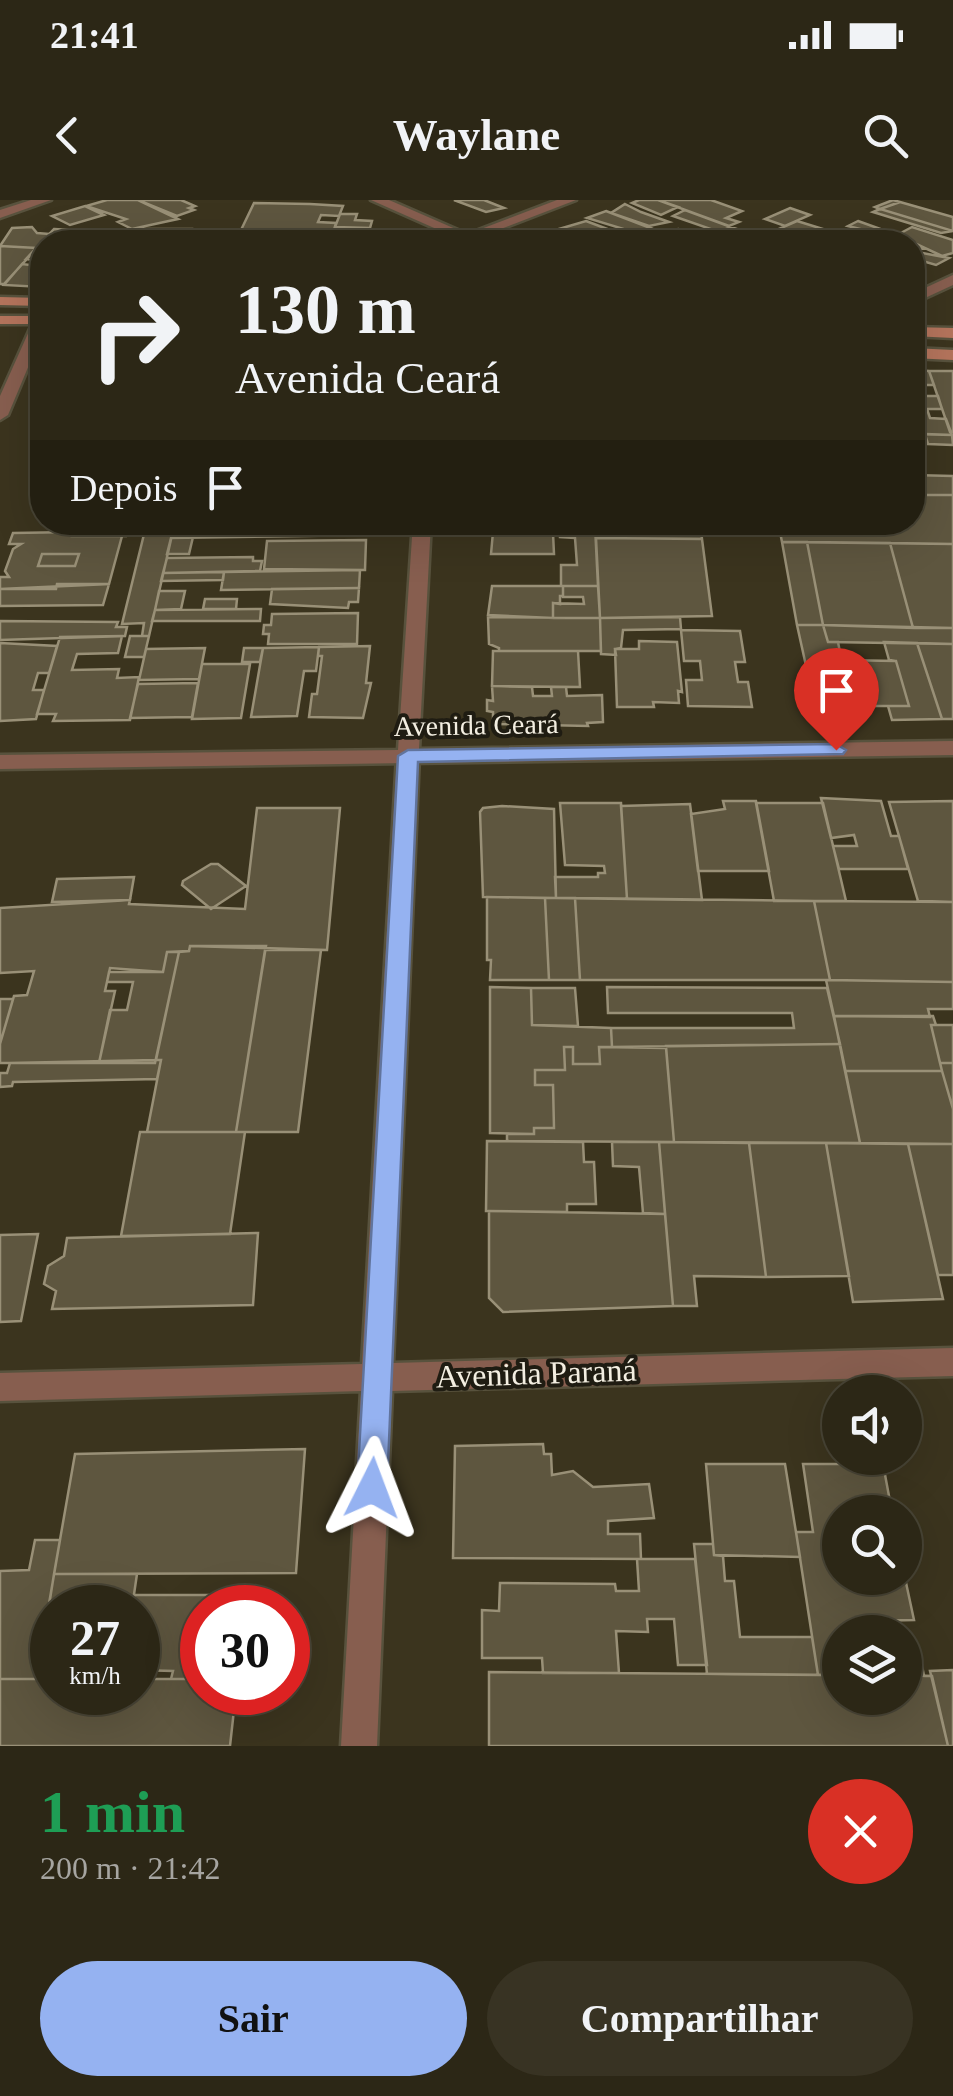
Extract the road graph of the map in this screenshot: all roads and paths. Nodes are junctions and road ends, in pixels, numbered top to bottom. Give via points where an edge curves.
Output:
1 (44, 200) edge
2 (378, 200) edge
3 (570, 200) edge
4 (0, 214) edge
5 (444, 230) edge
6 (492, 230) edge
7 (953, 279) edge
8 (925, 293) edge
9 (0, 301) edge
10 (30, 302) edge
11 (0, 320) edge
12 (30, 320) edge
13 (925, 332) edge
14 (953, 333) edge
15 (30, 347) edge
16 (925, 353) edge
17 (953, 354) edge
18 (0, 416) edge
19 (421, 535) edge
20 (953, 748) edge
21 (408, 756) junction
22 (0, 762) edge
23 (953, 1362) edge
24 (377, 1377) junction
25 (0, 1387) edge
26 (359, 1746) edge

1 - 4 street
2 - 5 street
3 - 6 street
7 - 8 street
9 - 10 main road
11 - 12 main road
13 - 14 main road
15 - 18 street
16 - 17 main road
19 - 21 street
20 - 21 street, Avenida Ceará
21 - 22 street, Avenida Ceará
21 - 24 street
23 - 24 street, Avenida Paraná
24 - 25 street, Avenida Paraná
24 - 26 street

